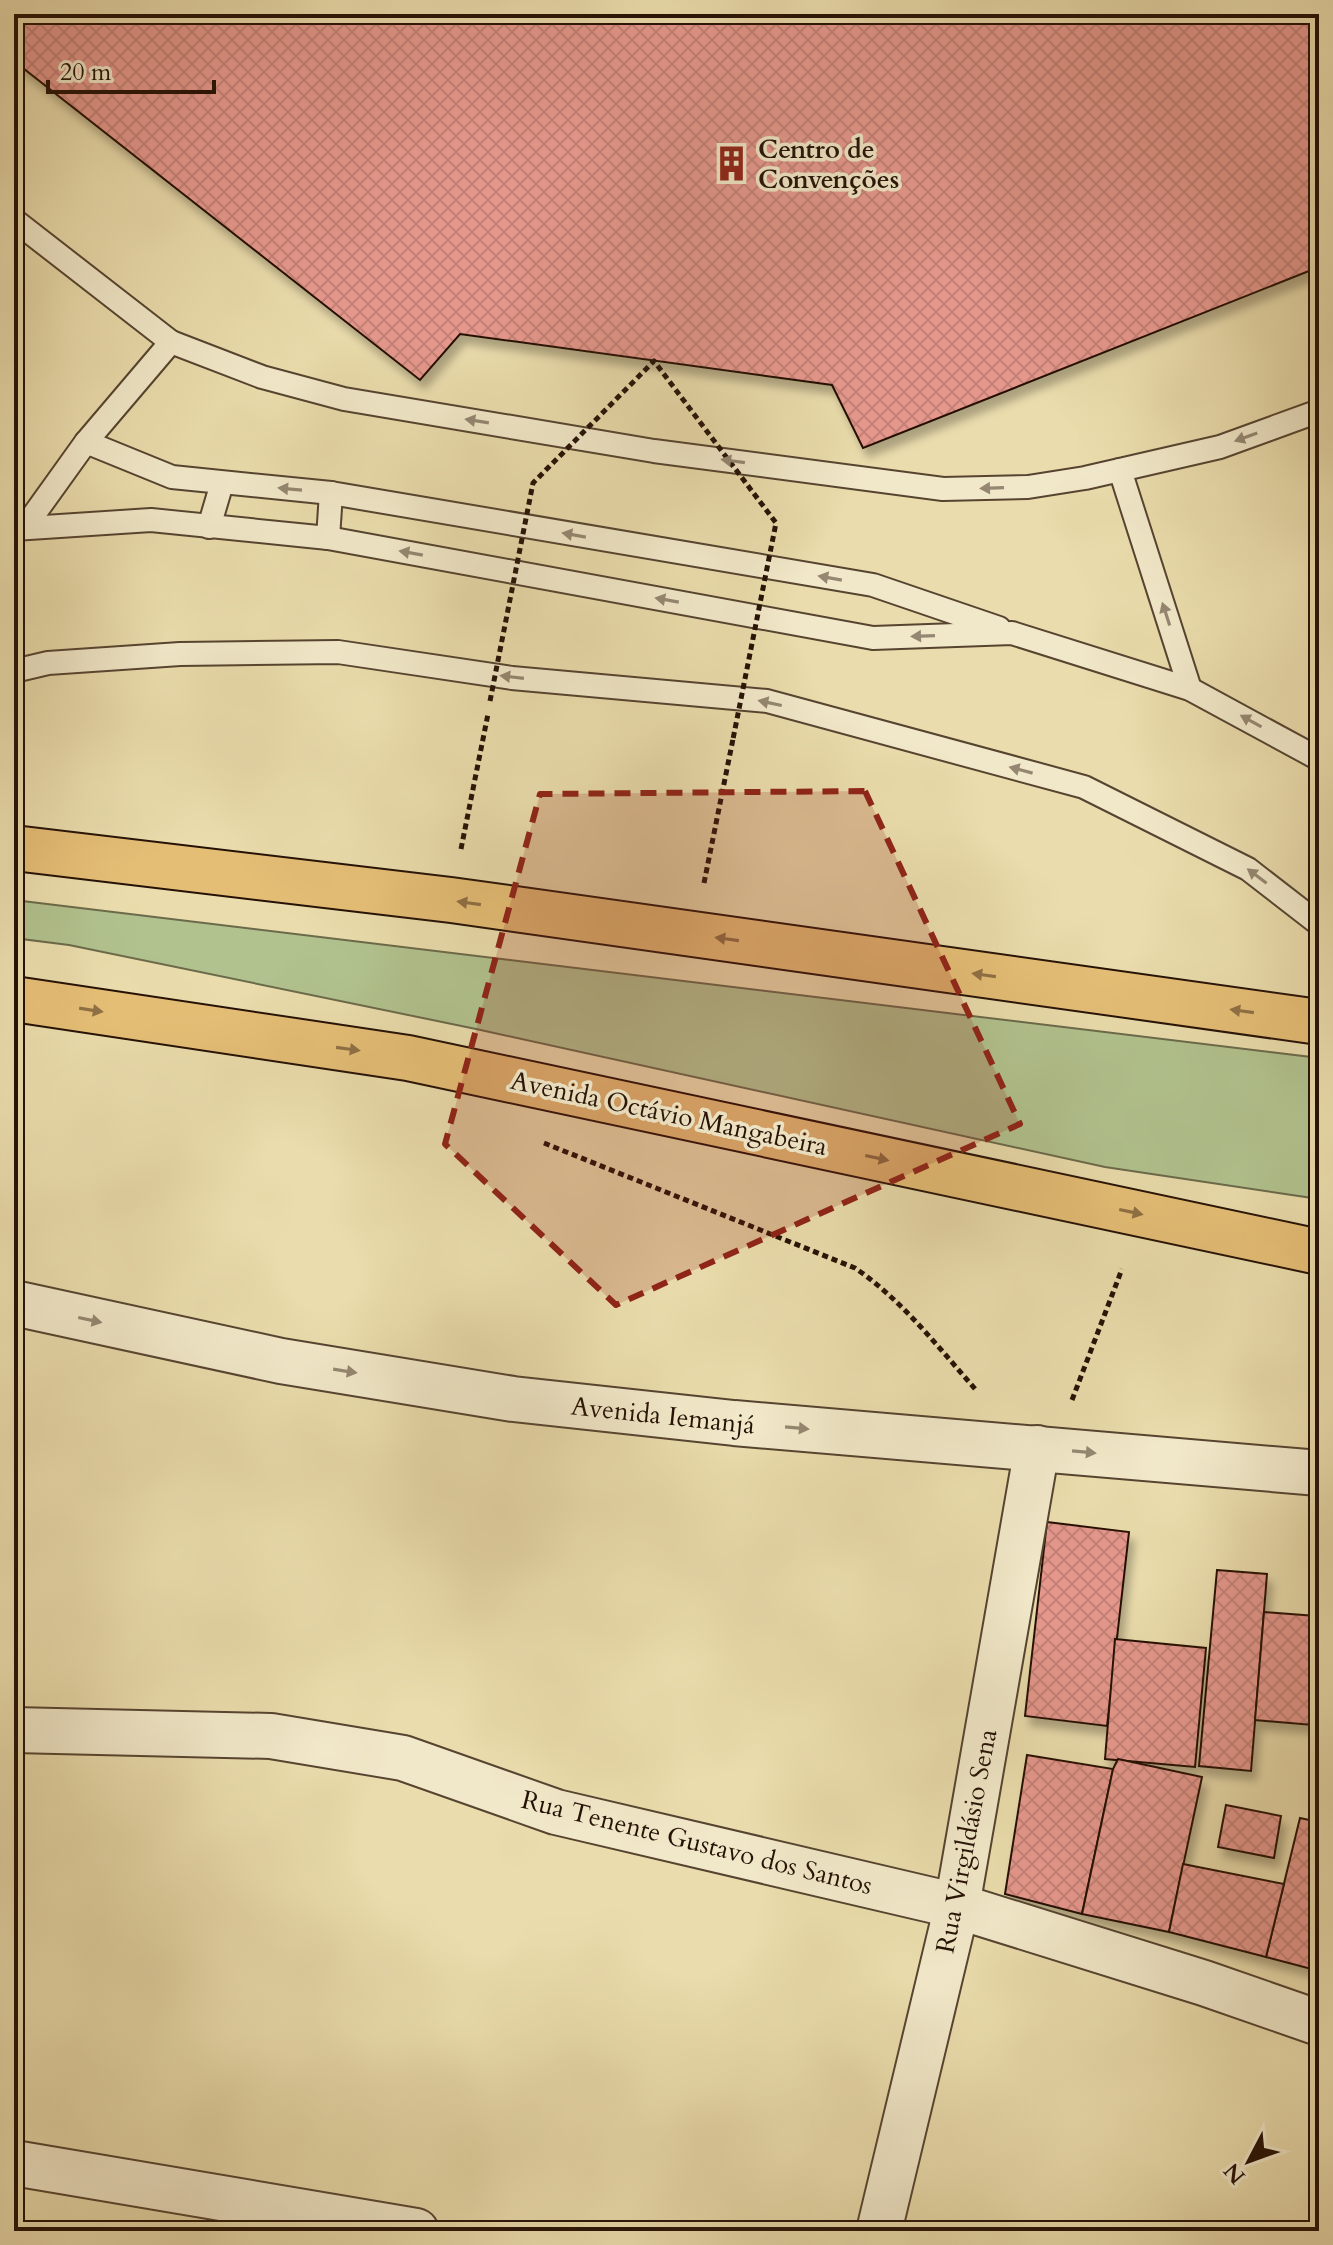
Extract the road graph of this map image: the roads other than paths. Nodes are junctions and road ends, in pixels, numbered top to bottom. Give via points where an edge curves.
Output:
1 (14, 220) edge
2 (171, 342) junction
3 (1319, 411) edge
4 (86, 442) junction
5 (1120, 470) junction
6 (222, 483) junction
7 (331, 493) junction
8 (209, 527) junction
9 (20, 528) edge
10 (328, 538) junction
11 (1012, 633) junction
12 (14, 671) edge
13 (1190, 689) junction
14 (1319, 759) edge
15 (14, 848) edge
16 (1319, 924) edge
17 (14, 999) edge
18 (1319, 1022) edge
19 (1319, 1252) edge
20 (14, 1303) edge
21 (1045, 1449) junction
22 (1319, 1473) edge
23 (14, 1730) edge
24 (957, 1906) junction
25 (1319, 2023) edge
26 (14, 2163) edge
27 (416, 2231) edge
28 (879, 2231) edge

1 - 2 lane
2 - 4 lane
5 -> 2 lane via 1028,487 943,489 685,455 344,399 262,377
3 -> 5 lane via 1220,447
4 - 6 lane via 172,477
4 - 9 lane
13 -> 5 lane
7 -> 6 lane
6 - 8 lane
7 - 10 lane
11 -> 7 lane via 873,585
8 - 9 lane via 151,520
8 - 10 lane
11 -> 10 lane via 873,638
11 - 13 lane
16 -> 12 lane via 1248,869 1084,787 767,701 512,678 338,652 166,655 48,663
14 -> 13 lane
18 -> 15 main road via 451,900
17 -> 19 main road, Avenida Octávio Mangabeira via 408,1058
20 -> 21 street, Avenida Iemanjá via 281,1361 513,1399
21 -> 22 street, Avenida Iemanjá
21 - 24 street, Rua Virgildásio Sena
23 - 24 street, Rua Tenente Gustavo dos Santos via 271,1736 403,1758 556,1812
24 - 25 street, Rua Tenente Gustavo dos Santos
24 - 28 street, Rua Virgildásio Sena
26 - 27 street

